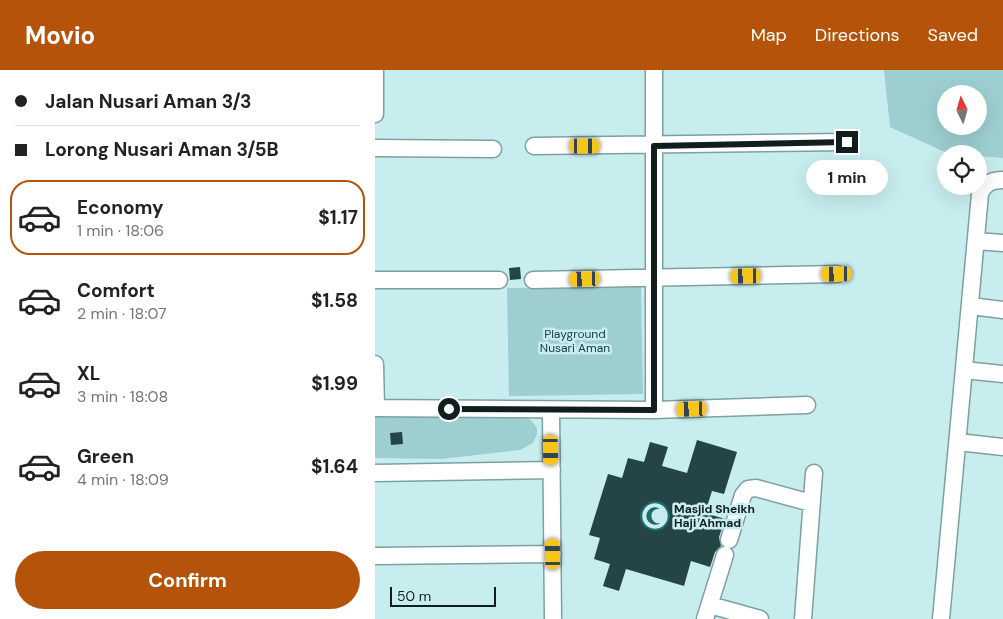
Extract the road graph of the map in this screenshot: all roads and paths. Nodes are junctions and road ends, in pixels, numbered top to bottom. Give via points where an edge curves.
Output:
1 (375, 70) edge
2 (654, 70) edge
3 (375, 114) edge
4 (847, 142) dead end
5 (534, 146) dead end
6 (654, 146) junction
7 (375, 148) edge
8 (493, 149) dead end
9 (1002, 180) edge
10 (976, 240) junction
11 (1003, 243) edge
12 (837, 274) dead end
13 (655, 277) junction
14 (375, 280) edge
15 (499, 280) dead end
16 (533, 280) dead end
17 (971, 306) junction
18 (1003, 310) edge
19 (375, 364) edge
20 (964, 370) junction
21 (1003, 374) edge
22 (807, 405) dead end
23 (376, 408) edge
24 (551, 410) junction
25 (654, 410) junction
26 (958, 442) junction
27 (1003, 447) edge
28 (552, 470) junction
29 (813, 472) dead end
30 (375, 473) edge
31 (811, 503) junction
32 (553, 554) junction
33 (375, 556) edge
34 (708, 612) edge
35 (553, 619) edge
36 (760, 619) edge
37 (803, 619) edge
38 (941, 619) edge

1 - 3 street
2 - 6 street
4 - 6 street
5 - 6 street
6 - 13 street
7 - 8 street
9 - 10 street via 991,181 983,187
10 - 11 street
10 - 17 street
12 - 13 street
13 - 16 street
13 - 25 street
14 - 15 street
17 - 18 street
17 - 20 street
19 - 23 street
20 - 21 street
20 - 26 street
22 - 25 street
23 - 24 street
24 - 25 street
24 - 28 street
26 - 27 street
26 - 38 street
28 - 30 street
28 - 32 street
29 - 31 street
31 - 34 street via 756,488 748,489 743,495
31 - 37 street
32 - 33 street
32 - 35 street
34 - 36 street

